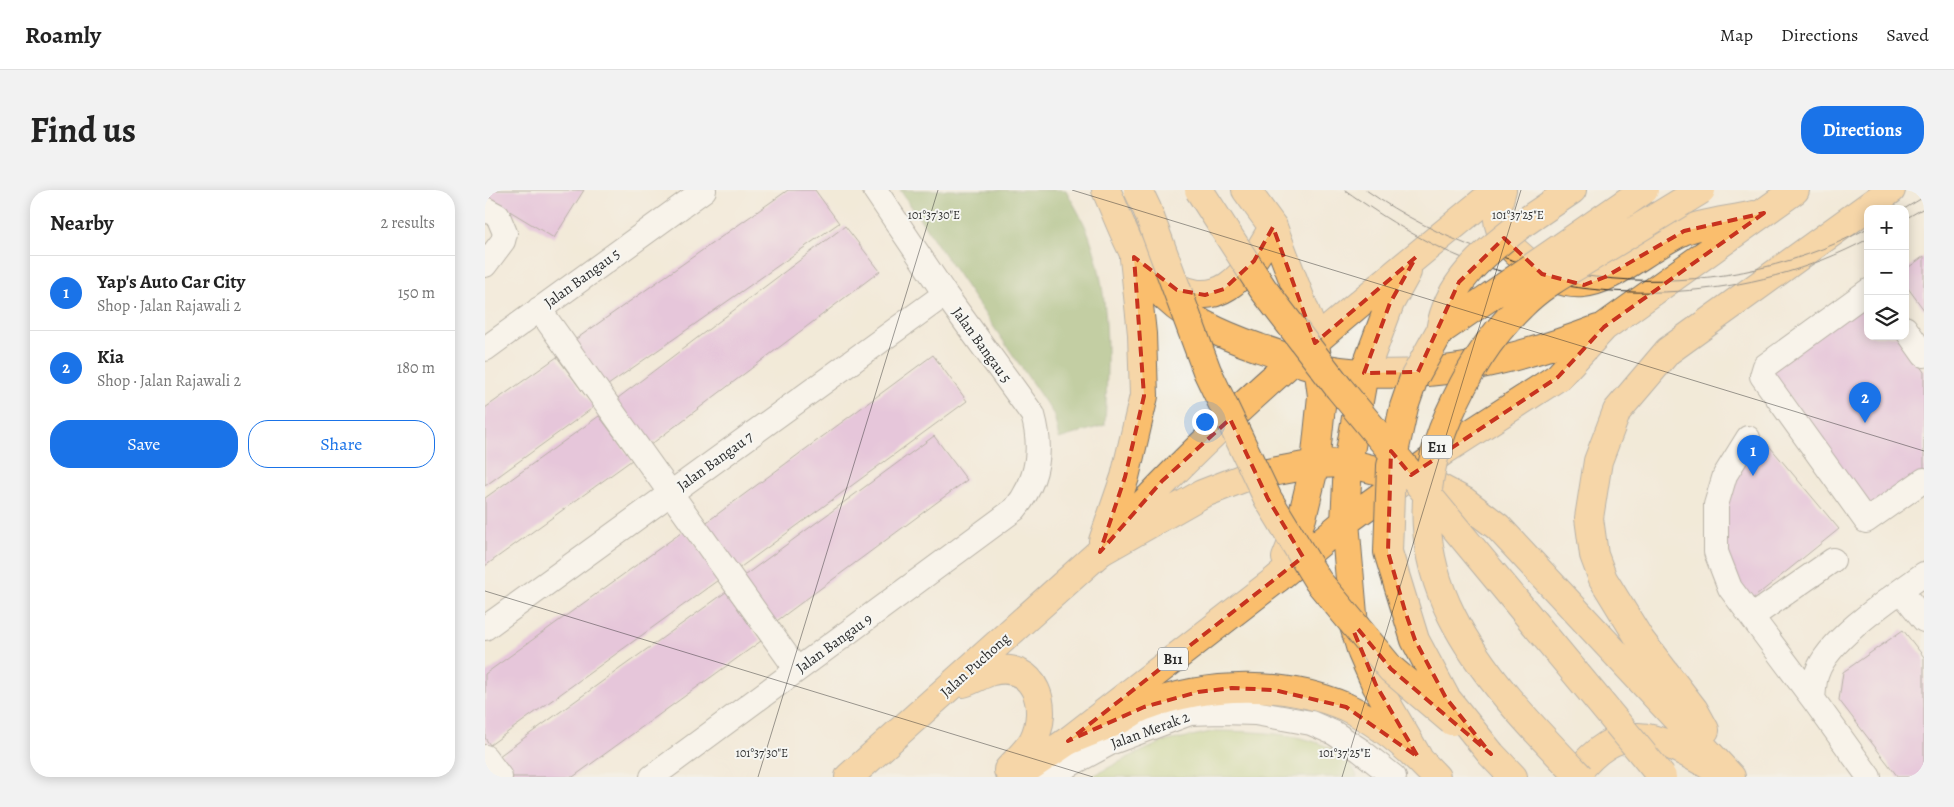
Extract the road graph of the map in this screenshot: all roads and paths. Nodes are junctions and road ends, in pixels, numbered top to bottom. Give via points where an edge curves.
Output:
1 (704, 190) edge
2 (875, 190) edge
3 (1106, 190) edge
4 (1138, 190) edge
5 (1199, 190) edge
6 (1245, 190) edge
7 (1497, 190) edge
8 (1502, 190) edge
9 (1572, 190) edge
10 (1645, 190) edge
11 (1701, 190) edge
12 (1795, 190) edge
13 (1891, 190) edge
14 (485, 209) edge
15 (1764, 212) junction
16 (1273, 227) junction
17 (1134, 257) junction
18 (1415, 257) junction
19 (485, 265) edge
20 (945, 294) junction
21 (1864, 294) edge
22 (539, 310) junction
23 (1604, 327) junction
24 (1439, 331) junction
25 (1909, 334) edge
26 (485, 349) edge
27 (1924, 355) edge
28 (1310, 357) junction
29 (1364, 373) junction
30 (1748, 438) dead end
31 (1348, 462) junction
32 (1315, 464) junction
33 (1406, 479) junction
34 (1924, 480) edge
35 (671, 493) junction
36 (1015, 509) joint
37 (1345, 522) junction
38 (1100, 552) junction
39 (1833, 560) dead end
40 (1924, 574) edge
41 (1278, 578) junction
42 (1901, 591) junction
43 (1753, 616) junction
44 (1924, 620) edge
45 (485, 628) edge
46 (797, 670) junction
47 (948, 690) junction
48 (1813, 699) junction
49 (1068, 741) junction
50 (1491, 754) junction
51 (485, 757) edge
52 (1418, 757) junction
53 (500, 777) edge
54 (652, 777) edge
55 (849, 777) edge
56 (1002, 777) edge
57 (1015, 777) edge
58 (1047, 777) edge
59 (1394, 777) edge
60 (1437, 777) edge
61 (1513, 777) edge
62 (1574, 777) edge
63 (1580, 777) edge
64 (1662, 777) edge
65 (1731, 777) edge
66 (1869, 777) edge

1 - 22 street, Jalan Bangau 5
2 - 20 street, Jalan Bangau 5
3 - 17 main road
4 - 50 main road, bridge via 1207,371 1268,499 1318,581 1391,669
5 - 64 main road, bridge via 1263,289 1339,388
6 - 16 main road
7 - 18 main road
8 - 15 main road via 1496,220 1510,246 1542,274 1564,282 1584,284 1605,278 1684,231
9 - 24 main road, bridge via 1498,243 1459,282 1443,311
10 - 24 main road, bridge
11 - 63 main road, E11, bridge via 1547,284 1521,306 1478,356 1463,383 1440,435 1429,472 1427,532 1449,614 1477,661 1529,724
12 - 15 main road
13 - 65 main road via 1668,351 1617,411 1598,461 1589,518 1594,555 1603,580 1641,641 1694,710
14 - 19 street via 498,216 505,233 503,241
15 - 23 main road
16 - 17 main road via 1254,261 1224,289 1205,295 1177,290
16 - 28 main road via 1309,321
17 - 28 main road via 1157,288 1183,312 1215,330
17 - 38 main road via 1144,396 1125,477
18 - 28 main road
18 - 29 main road via 1390,303
20 - 35 street, Jalan Bangau 7
20 - 36 street, Jalan Bangau 5 via 1033,415 1039,454 1027,495
21 - 34 street via 1765,366 1762,376 1866,521
22 - 26 street, Jalan Bangau 5
22 - 35 street
23 - 29 main road via 1536,351 1448,372
23 - 33 main road via 1558,377
24 - 50 main road, bridge via 1404,407 1391,466 1389,552 1415,640 1447,698
25 - 27 street
28 - 29 main road
28 - 32 main road via 1322,396
28 - 38 main road via 1163,481
29 - 31 main road
30 - 43 street via 1725,474 1716,505 1716,552 1729,588
31 - 32 main road
31 - 33 main road
31 - 37 main road
32 - 38 main road via 1246,477 1202,494
32 - 41 main road via 1302,518
33 - 37 main road
33 - 65 main road via 1434,485 1464,501 1498,526
35 - 45 street, Jalan Bangau 7
35 - 46 street
36 - 46 street, Jalan Bangau 9
37 - 41 main road
37 - 52 main road via 1355,626 1363,653 1376,685
38 - 47 main road, Jalan Puchong
39 - 43 street
40 - 42 street
41 - 49 main road, B11
42 - 44 street
42 - 48 street via 1843,637 1824,658 1816,673
43 - 48 street
46 - 54 street, Jalan Bangau 9
47 - 55 main road, Jalan Puchong
47 - 56 main road via 993,671 1013,671 1028,678 1037,692 1041,707 1033,742
48 - 66 street
49 - 52 main road via 1144,706 1198,692 1232,688 1312,696 1346,708 1379,727
49 - 57 main road, B11
50 - 61 main road
51 - 53 street
52 - 60 main road
58 - 59 street, Jalan Merak 2 via 1112,742 1181,716 1221,712 1255,713 1311,723 1361,750
62 - 65 main road via 1583,765 1615,740 1640,736 1683,750

